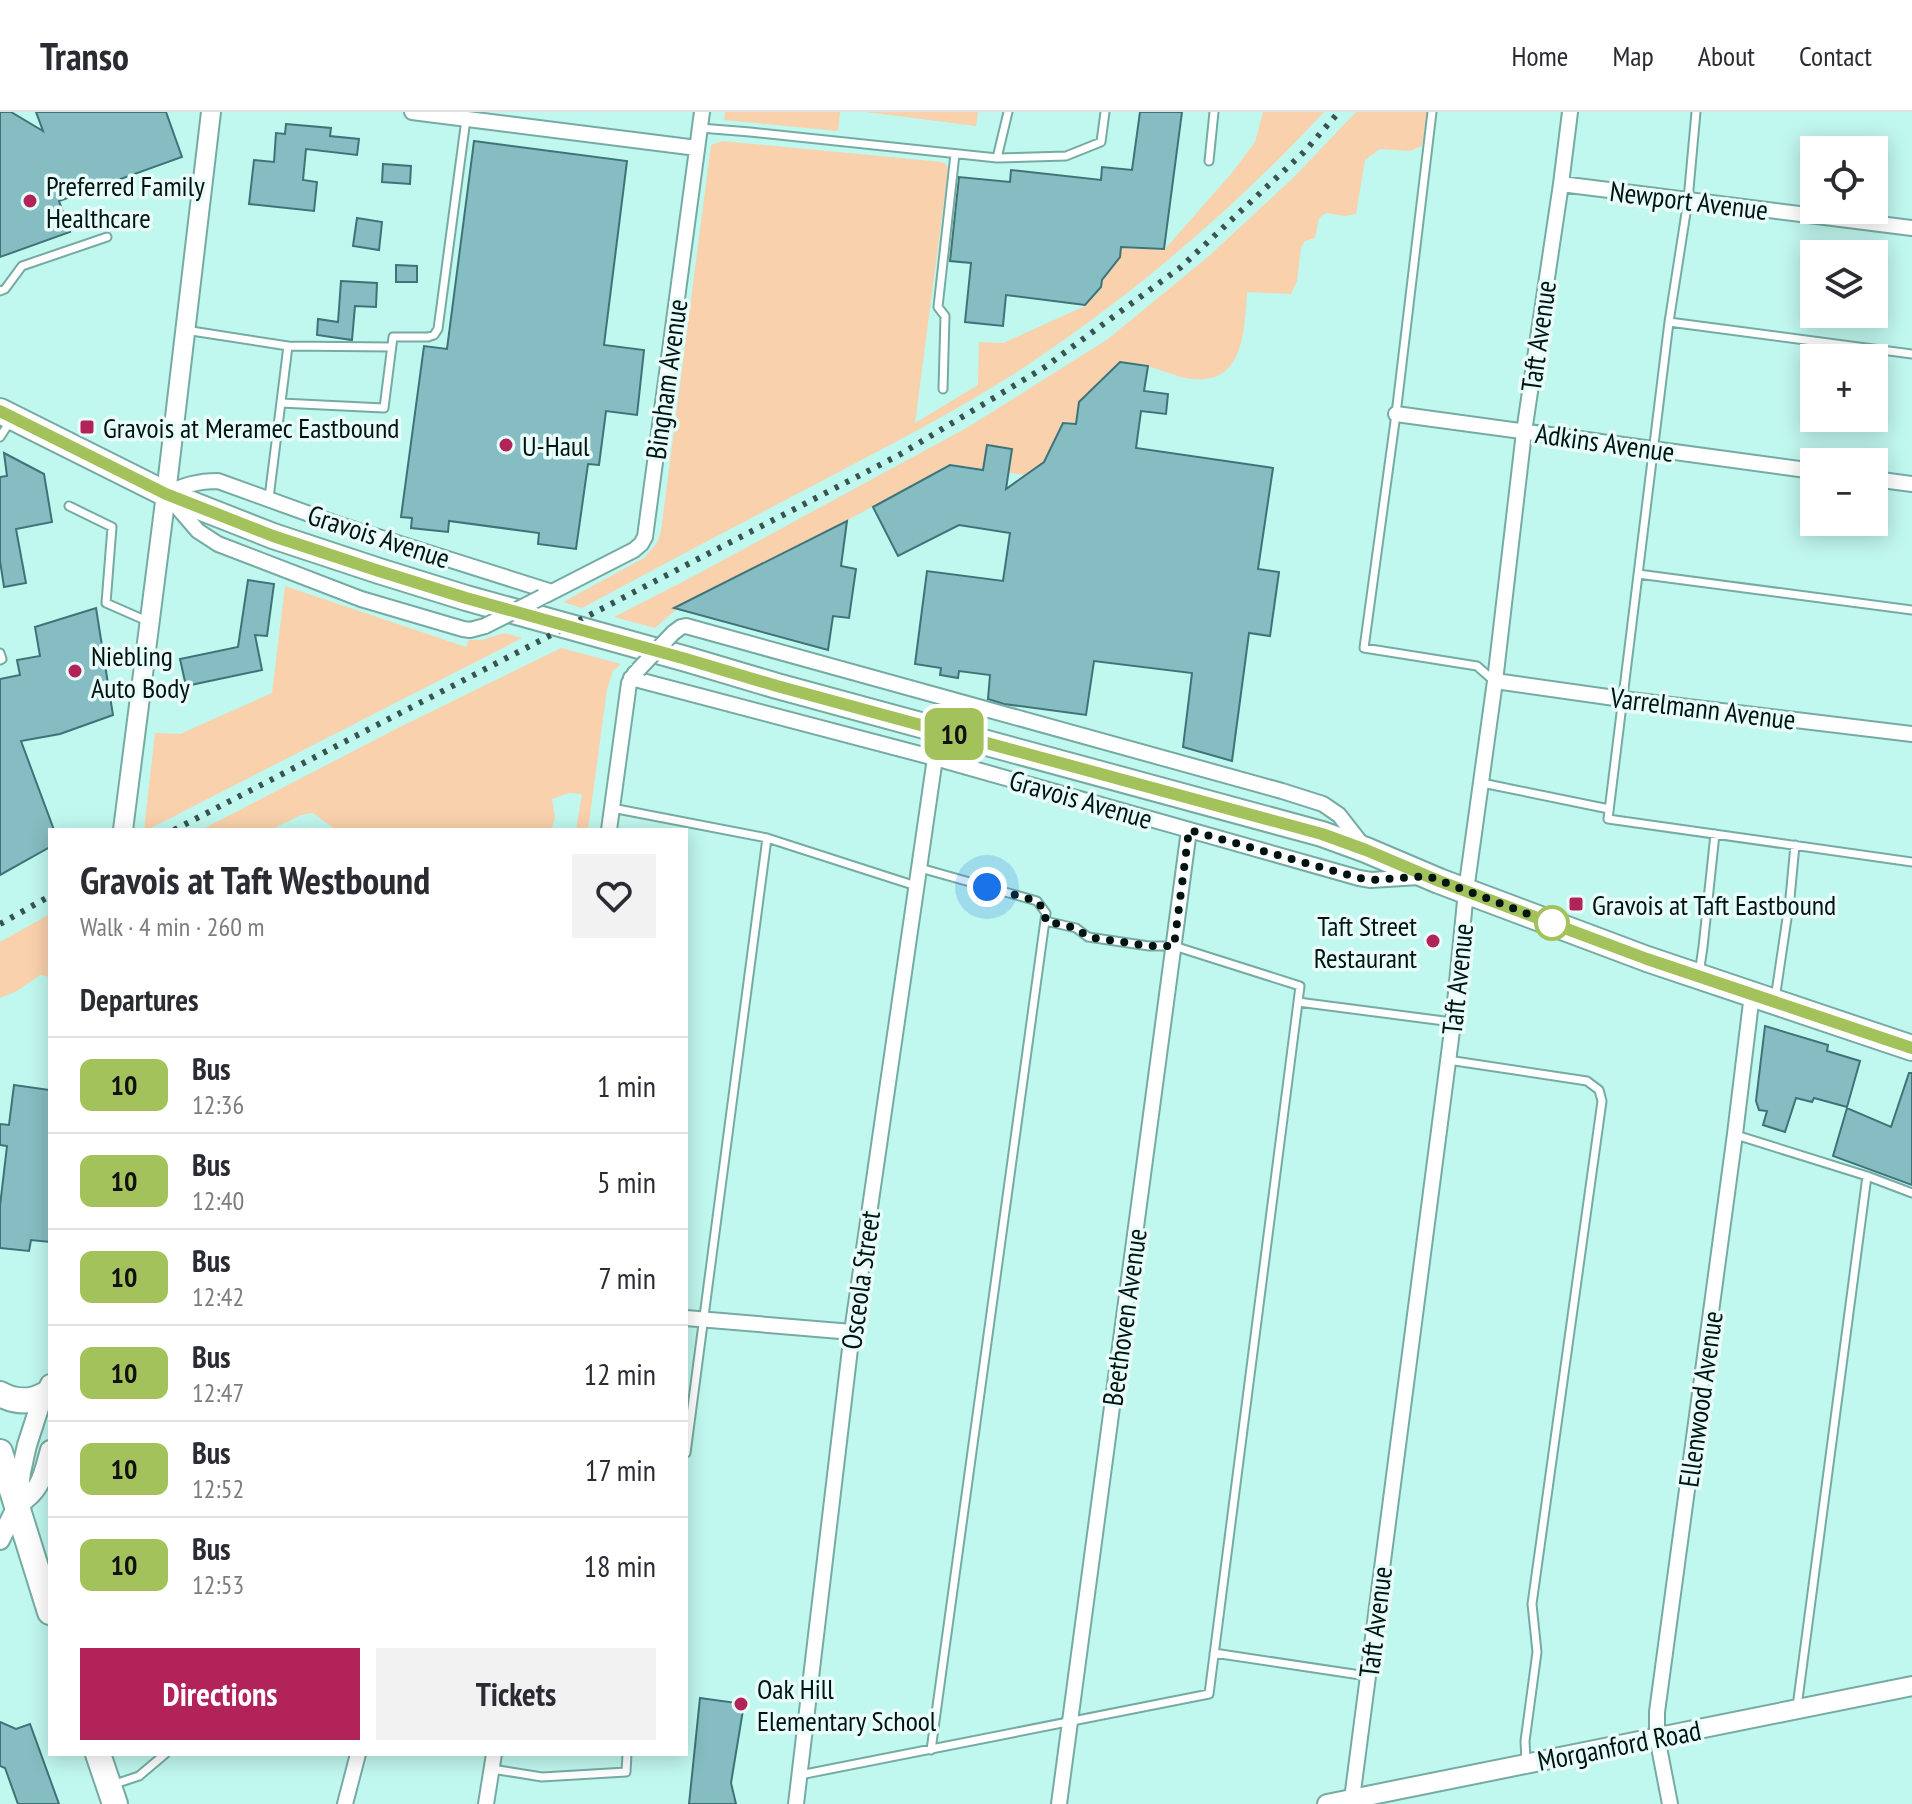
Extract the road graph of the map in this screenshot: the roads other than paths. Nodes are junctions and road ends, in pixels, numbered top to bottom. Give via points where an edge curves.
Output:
1 (211, 112) edge
2 (412, 112) edge
3 (702, 112) edge
4 (1008, 112) edge
5 (1105, 112) edge
6 (1214, 112) edge
7 (1432, 112) edge
8 (1570, 112) edge
9 (1696, 112) edge
10 (466, 119) junction
11 (700, 128) junction
12 (697, 148) junction
13 (955, 154) junction
14 (997, 158) junction
15 (1209, 161) dead end
16 (1561, 184) junction
17 (1688, 200) junction
18 (1912, 228) edge
19 (107, 237) dead end
20 (0, 291) edge
21 (1669, 322) junction
22 (185, 330) junction
23 (288, 346) junction
24 (391, 347) junction
25 (1912, 354) edge
26 (943, 389) dead end
27 (281, 403) junction
28 (1396, 414) junction
29 (4, 422) edge
30 (1524, 432) junction
31 (1653, 449) junction
32 (1800, 469) edge
33 (1888, 481) edge
34 (1912, 484) edge
35 (166, 494) junction
36 (269, 498) junction
37 (69, 506) dead end
38 (1638, 574) junction
39 (547, 594) junction
40 (1912, 610) edge
41 (149, 622) junction
42 (0, 653) edge
43 (0, 660) edge
44 (635, 674) junction
45 (1495, 681) junction
46 (1622, 699) junction
47 (1912, 734) edge
48 (935, 758) junction
49 (1480, 783) junction
50 (612, 808) junction
51 (1609, 809) junction
52 (123, 828) edge
53 (609, 828) edge
54 (1189, 830) junction
55 (1715, 834) junction
56 (767, 838) junction
57 (1795, 845) junction
58 (1366, 850) junction
59 (1912, 862) edge
60 (919, 868) junction
61 (1428, 876) junction
62 (916, 886) junction
63 (1466, 891) junction
64 (1045, 921) junction
65 (1174, 946) junction
66 (1698, 976) junction
67 (1763, 997) junction
68 (1298, 1002) junction
69 (1453, 1023) junction
70 (1912, 1048) edge
71 (1448, 1060) junction
72 (1735, 1134) junction
73 (1867, 1176) junction
74 (1912, 1193) edge
75 (688, 1318) edge
76 (702, 1320) junction
77 (852, 1332) junction
78 (47, 1389) edge
79 (0, 1394) edge
80 (688, 1436) edge
81 (0, 1452) edge
82 (48, 1457) edge
83 (8, 1504) edge
84 (0, 1540) edge
85 (48, 1602) edge
86 (1214, 1653) junction
87 (1367, 1676) junction
88 (1912, 1686) edge
89 (1797, 1709) junction
90 (1070, 1722) junction
91 (1657, 1737) junction
92 (931, 1750) junction
93 (99, 1756) edge
94 (163, 1756) edge
95 (357, 1756) edge
96 (627, 1756) edge
97 (493, 1762) edge
98 (1527, 1764) junction
99 (800, 1775) junction
100 (112, 1795) edge
101 (1387, 1798) edge
102 (1352, 1799) junction
103 (345, 1804) edge
104 (486, 1804) edge
105 (796, 1804) edge
106 (1059, 1804) edge
107 (1327, 1804) edge
108 (1670, 1804) edge

1 - 22 street
2 - 10 street
3 - 11 street, Bingham Avenue
4 - 14 lane
5 - 14 lane via 1101,142 1066,156
6 - 15 lane
7 - 28 lane
8 - 16 street, Taft Avenue
9 - 17 lane
10 - 12 street
10 - 24 lane via 438,329 428,337 393,337
11 - 12 street, Bingham Avenue
11 - 13 lane
12 - 39 street, Bingham Avenue via 645,537 634,550
13 - 14 lane
13 - 26 lane via 938,307 945,316
16 - 17 street, Newport Avenue
16 - 30 street, Taft Avenue
17 - 18 street, Newport Avenue
17 - 21 lane
19 - 20 lane via 22,266
21 - 25 lane
21 - 31 lane
22 - 23 lane
22 - 35 street
23 - 24 lane
23 - 27 lane
24 - 27 lane via 384,408
27 - 36 lane
28 - 30 street, Adkins Avenue
28 - 45 lane via 1364,648 1477,666
29 - 35 main road, Gravois Avenue
30 - 31 street, Adkins Avenue
30 - 45 street, Taft Avenue
31 - 32 street, Adkins Avenue
31 - 38 lane
33 - 34 street
35 - 36 street, Gravois Avenue via 201,481 218,481
35 - 39 street, Gravois Avenue, bridge via 198,531 218,544 361,599 463,629 485,626
35 - 41 street
35 - 58 main road, Gravois Avenue via 321,552 466,598
36 - 39 street, Gravois Avenue
37 - 41 lane via 112,527 106,603
38 - 40 lane
38 - 46 lane
41 - 52 street
42 - 43 lane
44 - 48 street, Gravois Avenue
44 - 50 street
44 - 58 street, Gravois Avenue, bridge via 686,626 1323,804 1339,815
45 - 46 street, Varrelmann Avenue
45 - 49 street, Taft Avenue
46 - 47 street, Varrelmann Avenue
46 - 51 lane
48 - 54 street, Gravois Avenue
48 - 60 street, Osceola Street
49 - 51 lane
49 - 63 street, Taft Avenue
50 - 53 street
50 - 56 lane
51 - 55 lane via 1608,819
54 - 61 street, Gravois Avenue via 1359,878
54 - 65 street, Beethoven Avenue
55 - 57 lane
55 - 66 lane
56 - 62 lane
56 - 76 lane
57 - 59 lane
57 - 67 lane via 1790,898
58 - 61 main road, Gravois Avenue
60 - 62 street, Osceola Street
60 - 64 lane via 1037,901
61 - 63 main road, Gravois Avenue
62 - 77 street, Osceola Street
63 - 66 main road, Gravois Avenue
63 - 69 street, Taft Avenue
64 - 65 lane via 1076,928 1088,937
64 - 92 lane
65 - 68 lane via 1300,986
65 - 90 street, Beethoven Avenue
66 - 67 main road, Gravois Avenue
67 - 70 main road, Gravois Avenue
67 - 72 street, Ellenwood Avenue
68 - 69 lane
68 - 86 lane
69 - 71 street, Taft Avenue
71 - 87 street, Taft Avenue
71 - 98 lane via 1587,1081 1599,1090 1602,1101 1532,1604 1537,1652 1525,1741
72 - 73 lane
72 - 91 street, Ellenwood Avenue
73 - 74 lane
73 - 89 lane
75 - 76 street
76 - 77 street
76 - 80 lane
77 - 99 street, Osceola Street
78 - 79 main road via 25,1401
78 - 83 street
81 - 83 main road
82 - 83 street via 40,1486 31,1496
83 - 84 street
83 - 85 main road
86 - 87 lane
86 - 90 lane via 1209,1694
87 - 102 street, Taft Avenue
88 - 89 street, Morganford Road
89 - 91 street, Morganford Road
90 - 92 lane
90 - 106 street, Beethoven Avenue
91 - 98 street, Morganford Road
91 - 108 street, Ellenwood Avenue
92 - 99 lane
93 - 100 main road
94 - 100 lane
95 - 103 street
96 - 97 lane via 626,1772 542,1777
97 - 104 street
98 - 101 street, Morganford Road
99 - 105 street, Osceola Street
101 - 102 street, Morganford Road
102 - 107 street, Morganford Road

